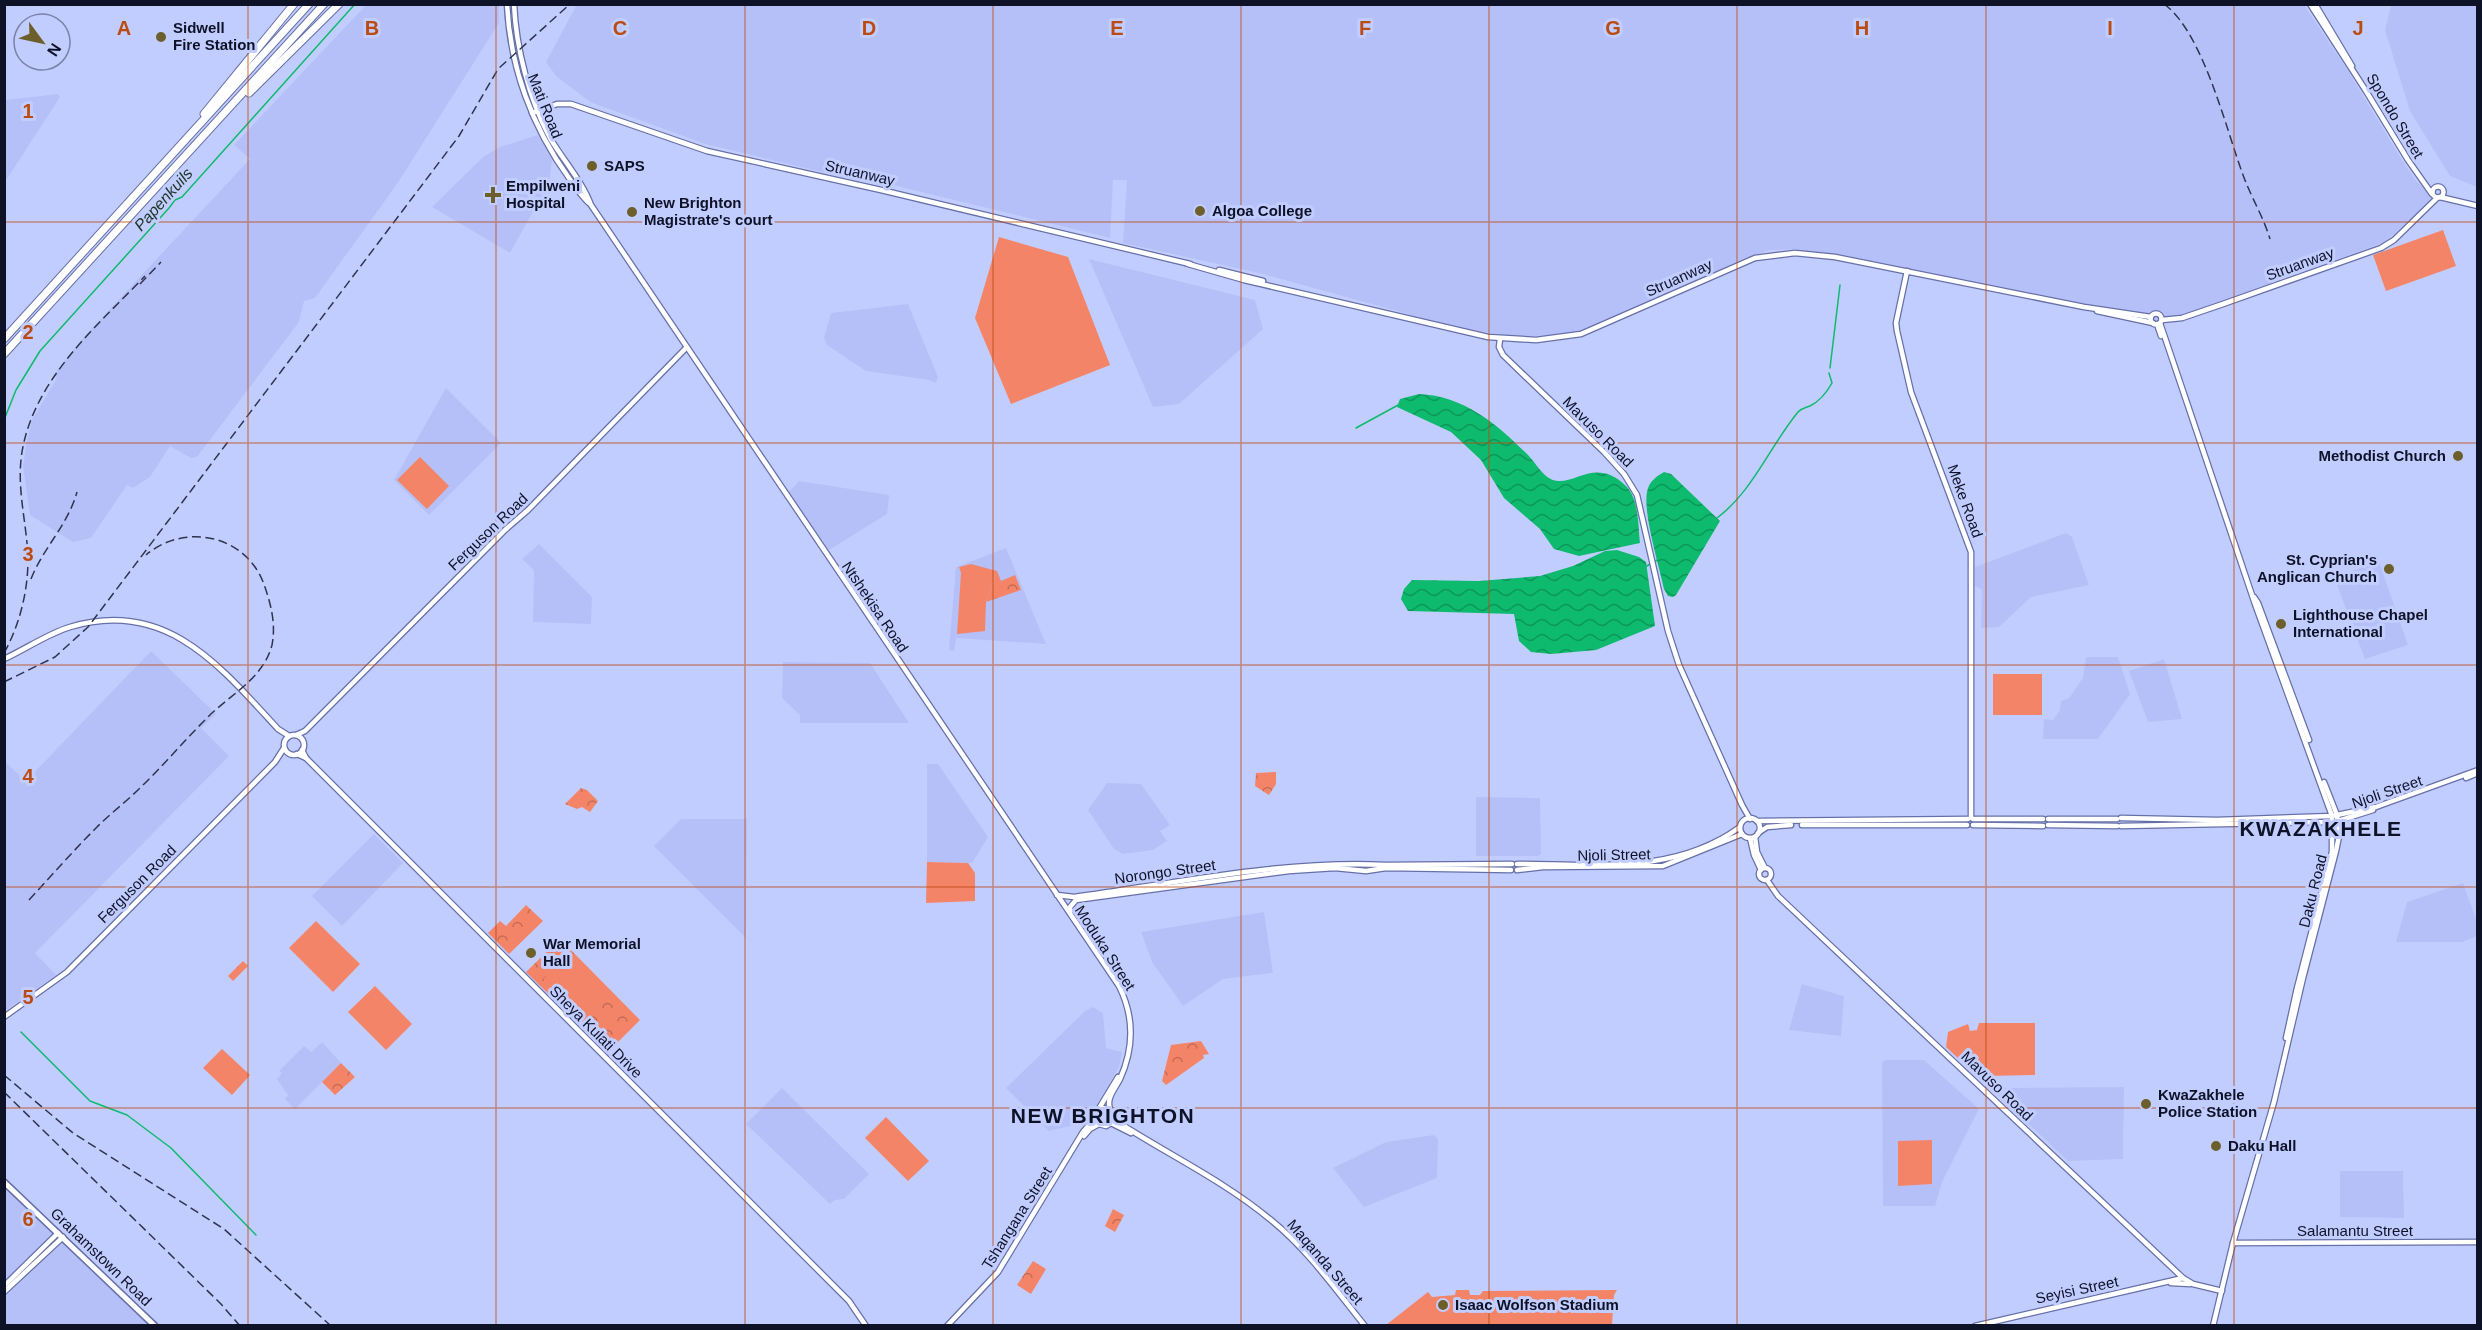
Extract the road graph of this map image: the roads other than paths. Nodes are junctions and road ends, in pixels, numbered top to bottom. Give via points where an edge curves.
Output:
1 (294, 4) edge
2 (309, 4) edge
3 (324, 4) edge
4 (339, 4) edge
5 (507, 4) edge
6 (514, 4) edge
7 (2310, 4) edge
8 (2315, 4) edge
9 (2355, 74) junction
10 (538, 111) junction
11 (532, 113) junction
12 (199, 143) junction
13 (165, 163) junction
14 (2414, 170) junction
15 (2435, 187) junction
16 (2443, 191) junction
17 (2436, 196) junction
18 (2465, 203) junction
19 (591, 205) junction
20 (2478, 206) edge
21 (1907, 271) junction
22 (2171, 319) junction
23 (2156, 322) junction
24 (2162, 330) junction
25 (4, 339) edge
26 (1500, 339) junction
27 (686, 348) junction
28 (4, 354) edge
29 (2179, 381) junction
30 (4, 659) edge
31 (278, 729) junction
32 (304, 731) junction
33 (293, 736) junction
34 (302, 739) junction
35 (284, 746) junction
36 (302, 750) junction
37 (289, 754) junction
38 (297, 754) junction
39 (278, 758) junction
40 (306, 758) junction
41 (2478, 772) edge
42 (1742, 805) junction
43 (2335, 818) junction
44 (1750, 819) junction
45 (2119, 819) junction
46 (1757, 821) junction
47 (1971, 821) junction
48 (2045, 822) junction
49 (1741, 824) junction
50 (2119, 826) junction
51 (1742, 834) junction
52 (1755, 836) junction
53 (1365, 867) junction
54 (1514, 867) junction
55 (1763, 869) junction
56 (1279, 871) junction
57 (1046, 878) joint
58 (1767, 880) junction
59 (1057, 895) junction
60 (1076, 900) junction
61 (1062, 903) junction
62 (1070, 914) junction
63 (4, 1017) edge
64 (1123, 1070) junction
65 (1110, 1109) junction
66 (1097, 1110) junction
67 (1095, 1118) junction
68 (1112, 1121) junction
69 (1098, 1124) junction
70 (1077, 1145) junction
71 (4, 1182) edge
72 (61, 1235) junction
73 (2478, 1242) edge
74 (2233, 1243) junction
75 (2173, 1268) junction
76 (2183, 1278) junction
77 (2170, 1282) junction
78 (2164, 1284) junction
79 (2193, 1284) junction
80 (4, 1286) edge
81 (2222, 1291) junction
82 (4, 1292) edge
83 (155, 1326) edge
84 (866, 1326) edge
85 (947, 1326) edge
86 (1365, 1326) edge
87 (1975, 1326) edge
88 (2213, 1326) edge

1 - 13 highway
2 - 13 highway
3 - 12 highway
4 - 12 highway
5 - 11 street, Mati Road via 518,73
6 - 10 street, Mati Road via 519,45
7 - 9 street, Spondo Street
8 - 9 street, Spondo Street
9 - 14 street, Spondo Street
10 - 11 street, Struanway
10 - 19 street, Mati Road
10 - 26 street, Struanway via 571,104 707,151
11 - 19 street, Mati Road via 556,159
12 - 28 highway
13 - 25 highway
14 - 15 street, Spondo Street
14 - 17 street, Spondo Street
15 - 16 street, Spondo Street
15 - 17 street
16 - 17 street
16 - 18 street
17 - 18 street
17 - 22 street, Struanway via 2394,240 2381,248
18 - 20 street
19 - 27 street, Mati Road
21 - 23 street, Struanway
21 - 26 street, Struanway via 1820,255 1755,258 1577,335
21 - 47 street, Meke Road via 1896,323 1899,340 1911,392 1971,552
22 - 23 street, Struanway
22 - 24 street
23 - 24 street, Daku Road
23 - 29 street, Daku Road
24 - 29 street, Daku Road
26 - 42 street, Mavuso Road via 1503,355 1632,484 1642,508 1679,665
27 - 32 street, Ferguson Road
27 - 57 street, Ntshekisa Road
29 - 43 street, Daku Road
30 - 31 street via 81,624 115,620 147,624 176,634 197,648
31 - 33 street
31 - 35 street
32 - 33 street, Ferguson Road
32 - 34 street
33 - 34 street
33 - 35 street
34 - 36 street
35 - 37 street
35 - 39 street, Ferguson Road
36 - 38 street
36 - 40 street, Sheya Kulati Drive
37 - 38 street
37 - 39 street, Ferguson Road
38 - 40 street, Sheya Kulati Drive
39 - 63 street, Ferguson Road via 67,972
40 - 84 street, Sheya Kulati Drive via 849,1301
41 - 43 street, Njoli Street
42 - 44 street
42 - 49 street
43 - 45 street, Njoli Street
43 - 50 street, Njoli Street
43 - 74 street, Daku Road via 2332,852 2258,1163
44 - 46 street, Njoli Street
44 - 49 street, Njoli Street
45 - 48 street, Njoli Street
45 - 50 street via 2115,822
46 - 47 street, Njoli Street
46 - 52 street via 1760,828
47 - 48 street, Njoli Street
47 - 52 street, Njoli Street via 1791,825 1767,827
48 - 50 street, Njoli Street
49 - 51 street
49 - 54 street, Njoli Street via 1731,834 1660,862
51 - 52 street
51 - 54 street, Njoli Street via 1662,866
52 - 55 street, Mavuso Road via 1754,855
53 - 54 street, Njoli Street
53 - 56 street, Njoli Street
53 - 56 street
55 - 58 street, Mavuso Road via 1771,873
55 - 58 street, Mavuso Road via 1759,877
56 - 59 street, Norongo Street via 1074,897
56 - 60 street, Norongo Street
57 - 59 street, Moduka Street
58 - 75 street, Mavuso Road via 1778,896
59 - 61 street, Moduka Street
60 - 61 street, Norongo Street
60 - 62 street via 1070,906
61 - 62 street, Moduka Street
62 - 64 street, Moduka Street via 1127,1004 1131,1025
64 - 65 street, Moduka Street via 1108,1102
64 - 66 street, Moduka Street
65 - 66 street
65 - 68 street
66 - 67 street
67 - 69 street
67 - 70 street, Tshangana Street
68 - 69 street via 1106,1126
68 - 86 street, Maqanda Street via 1219,1182 1270,1219 1312,1260
69 - 70 street, Tshangana Street
70 - 85 street, Tshangana Street via 998,1272
71 - 72 main road, Grahamstown Road
72 - 80 street
72 - 82 street
72 - 83 main road, Grahamstown Road
73 - 74 street, Salamantu Street
74 - 81 street, Daku Road
75 - 76 street, Mavuso Road
75 - 77 street via 2175,1276
76 - 77 street, Seyisi Street
76 - 79 street, Mavuso Road
77 - 78 street, Seyisi Street
78 - 79 street
78 - 87 street, Seyisi Street
79 - 81 street, Mavuso Road
81 - 88 street, Daku Road

